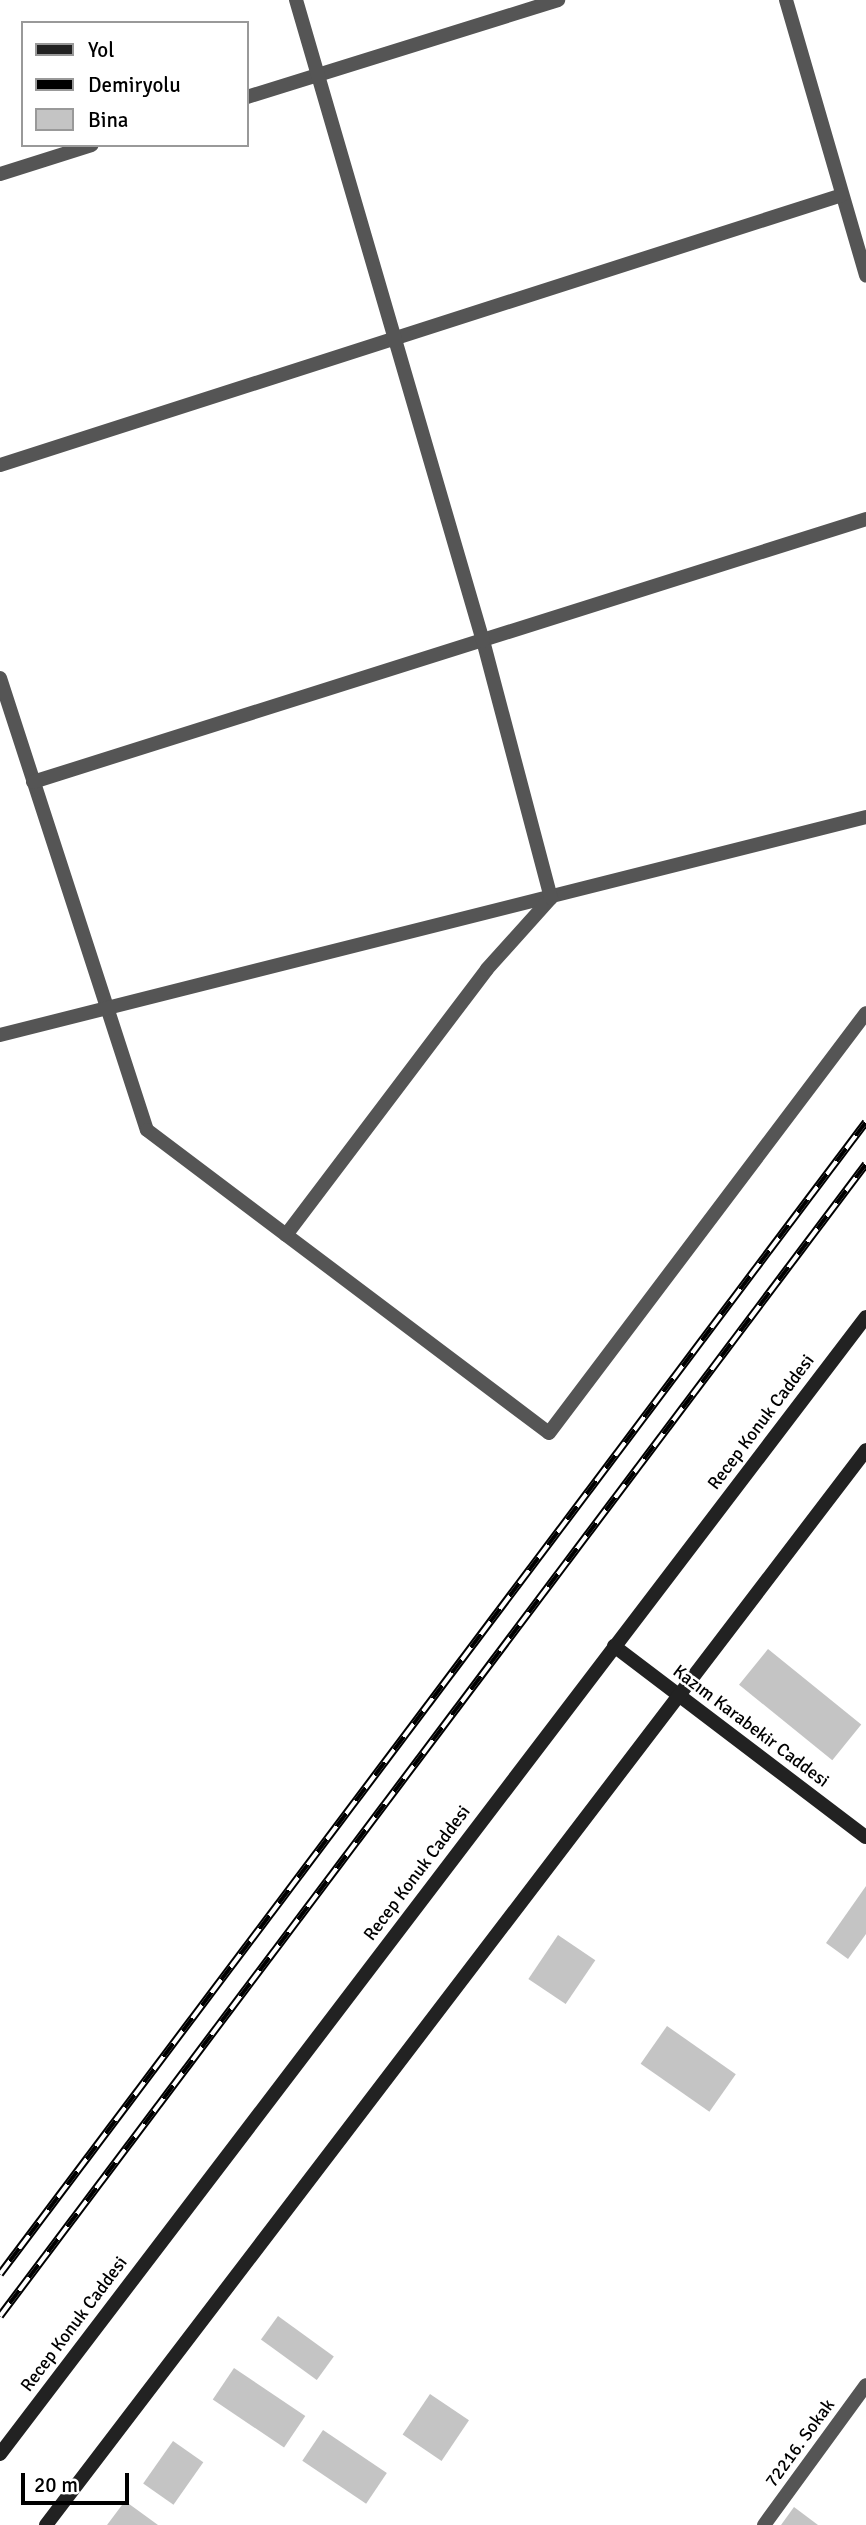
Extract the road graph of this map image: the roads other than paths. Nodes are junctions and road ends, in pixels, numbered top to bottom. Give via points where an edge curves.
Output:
1 (296, 0) edge
2 (558, 0) edge
3 (786, 0) edge
4 (316, 75) junction
5 (248, 97) edge
6 (86, 147) edge
7 (0, 174) edge
8 (842, 195) junction
9 (866, 276) edge
10 (393, 337) junction
11 (0, 465) edge
12 (866, 519) edge
13 (483, 641) junction
14 (0, 678) edge
15 (33, 782) junction
16 (866, 817) edge
17 (551, 898) junction
18 (106, 1006) junction
19 (866, 1013) edge
20 (0, 1035) edge
21 (286, 1235) junction
22 (866, 1317) edge
23 (866, 1450) edge
24 (614, 1646) junction
25 (680, 1696) junction
26 (866, 1837) edge
27 (866, 2385) edge
28 (0, 2454) edge
29 (46, 2525) edge
30 (764, 2525) edge

1 - 4 street
2 - 4 street
3 - 8 street
4 - 5 street
4 - 10 street
6 - 7 street
8 - 9 street
8 - 10 street
10 - 11 street
10 - 13 street
12 - 13 street
13 - 15 street
13 - 17 street
14 - 15 street
15 - 18 street
16 - 17 street
17 - 18 street
17 - 21 street via 487,969
18 - 20 street
18 - 21 street via 147,1130
19 - 21 street via 549,1433
22 - 24 main road, Recep Konuk Caddesi
23 - 25 main road
24 - 25 main road, Kazım Karabekir Caddesi
24 - 28 main road, Recep Konuk Caddesi
25 - 26 main road, Kazım Karabekir Caddesi
25 - 29 main road
27 - 30 street, 72216. Sokak

